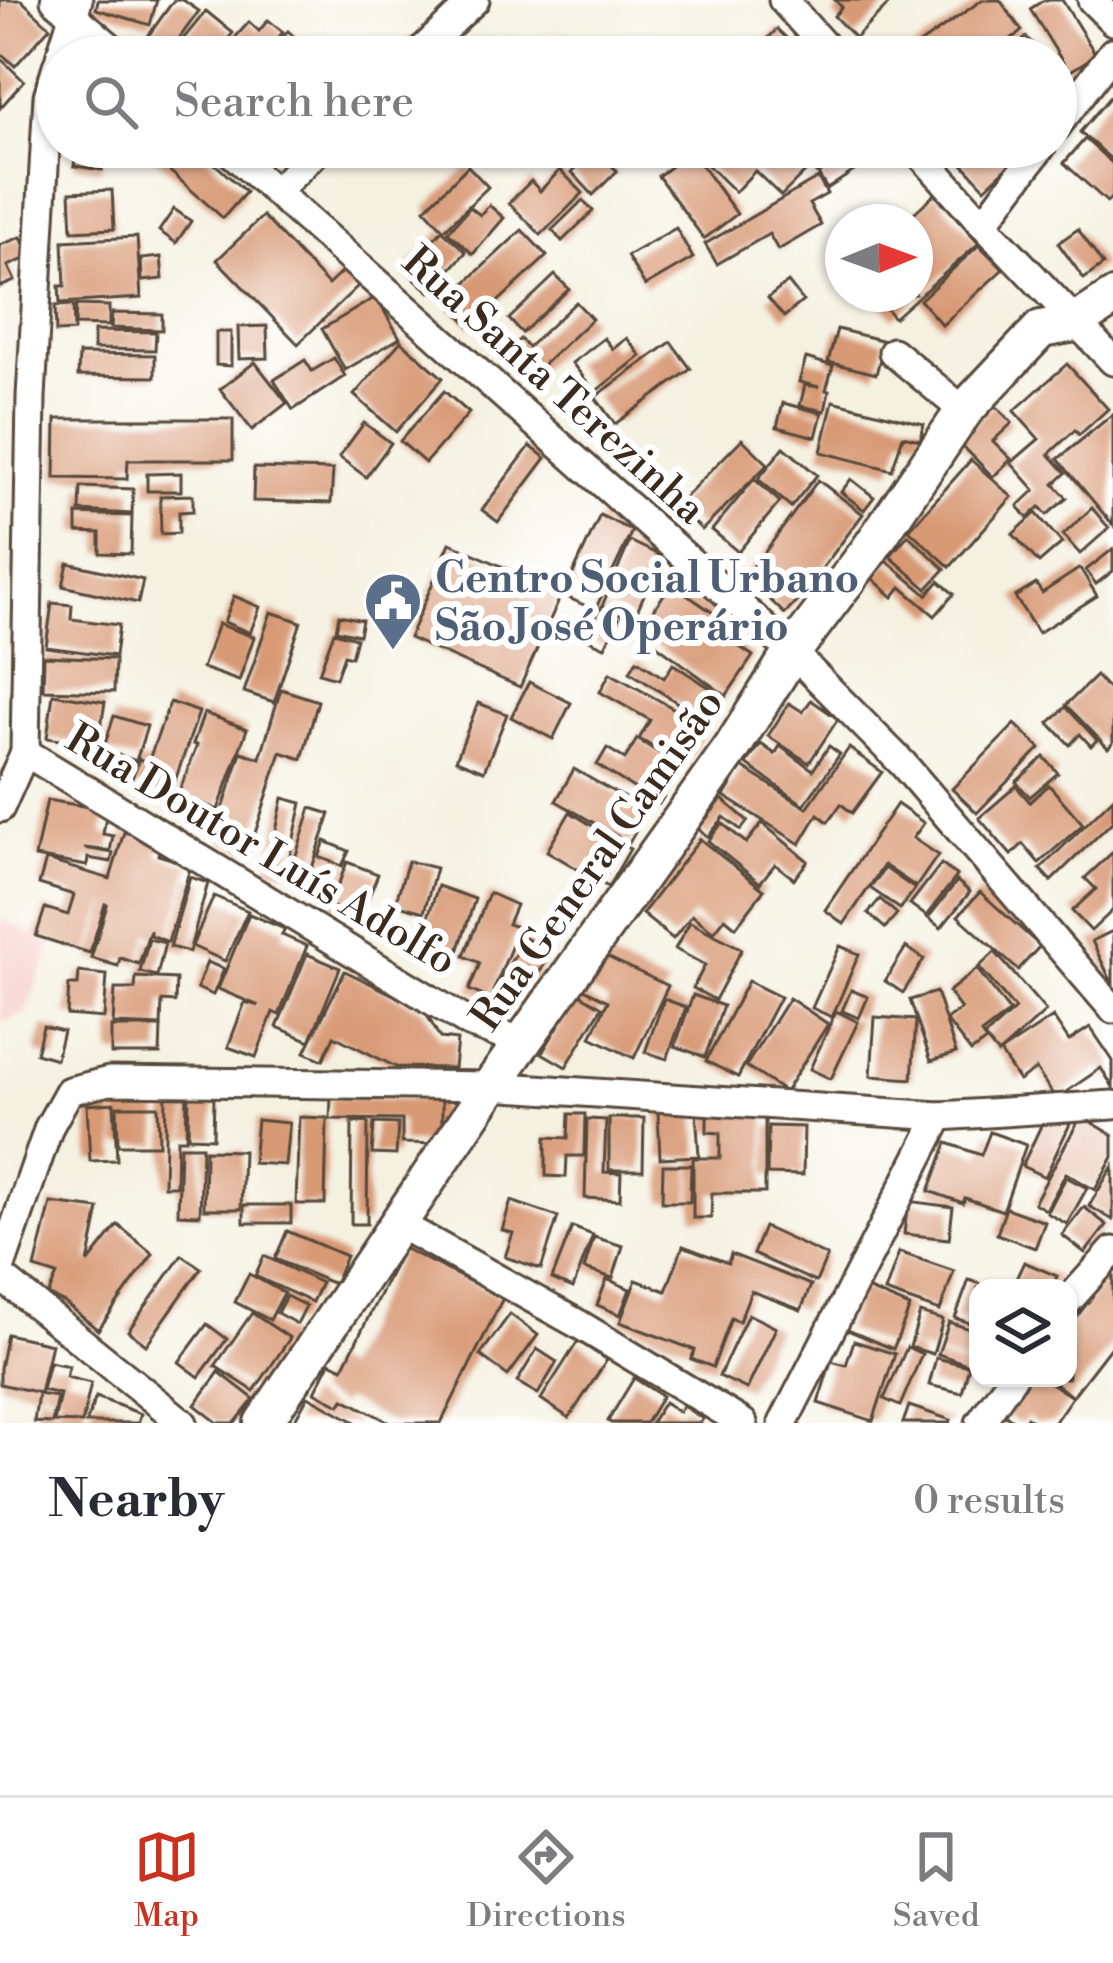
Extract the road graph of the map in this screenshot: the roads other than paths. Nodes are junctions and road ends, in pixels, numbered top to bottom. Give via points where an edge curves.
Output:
1 (475, 0) edge
2 (783, 0) edge
3 (1092, 0) edge
4 (68, 4) edge
5 (1113, 21) edge
6 (63, 36) edge
7 (101, 36) edge
8 (437, 36) edge
9 (815, 36) edge
10 (1113, 52) edge
11 (1077, 99) edge
12 (44, 168) edge
13 (250, 168) edge
14 (300, 168) edge
15 (933, 168) edge
16 (1025, 168) edge
17 (276, 191) junction
18 (983, 224) junction
19 (1113, 298) edge
20 (1075, 323) junction
21 (893, 352) dead end
22 (1113, 361) edge
23 (964, 411) junction
24 (792, 652) junction
25 (25, 752) junction
26 (0, 808) edge
27 (1113, 1009) edge
28 (523, 1043) junction
29 (491, 1086) junction
30 (1113, 1105) edge
31 (940, 1116) junction
32 (398, 1224) junction
33 (1113, 1251) edge
34 (0, 1273) edge
35 (1077, 1291) edge
36 (1006, 1387) edge
37 (183, 1423) edge
38 (263, 1423) edge
39 (743, 1423) edge
40 (783, 1423) edge
41 (980, 1423) edge

1 - 8 street
2 - 9 street
3 - 5 street
4 - 6 street
4 - 7 street
10 - 11 street
12 - 25 street
13 - 17 street, Rua Santa Terezinha
14 - 17 street
15 - 18 street
16 - 18 street
17 - 24 street, Rua Santa Terezinha
18 - 20 street
19 - 20 street, Rua General Camisão
20 - 22 street
20 - 23 street, Rua General Camisão via 1041,328
21 - 23 street
23 - 24 street, Rua General Camisão
24 - 27 street, Rua Santa Terezinha via 903,764
24 - 28 street, Rua General Camisão
25 - 26 street
25 - 28 street, Rua Doutor Luís Adolfo via 469,1023
28 - 29 street, Rua General Camisão
29 - 31 street
29 - 32 street, Rua General Camisão
29 - 34 street via 109,1081 69,1091
30 - 31 street
31 - 40 street
32 - 38 street, Rua General Camisão
32 - 39 street
33 - 35 street
34 - 37 street
36 - 41 street

